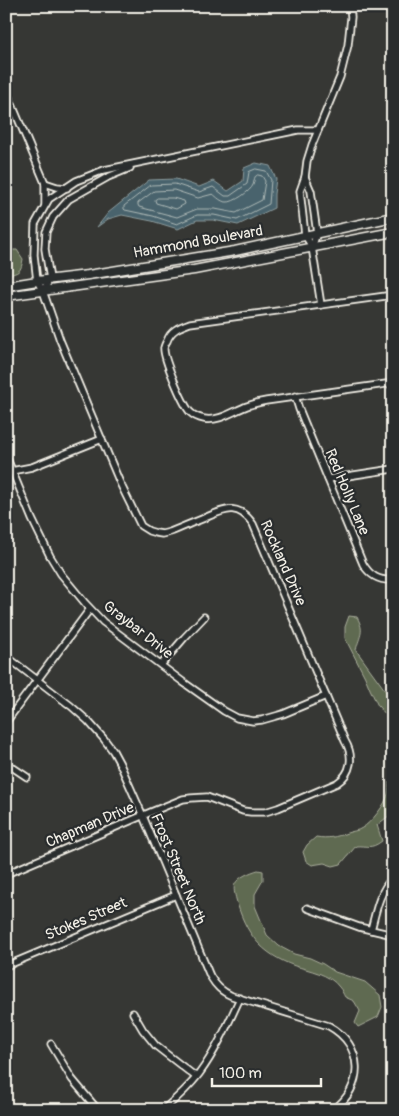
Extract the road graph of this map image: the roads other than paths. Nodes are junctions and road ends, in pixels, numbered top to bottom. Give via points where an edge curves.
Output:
1 (350, 6) edge
2 (6, 90) edge
3 (318, 130) junction
4 (142, 162) junction
5 (305, 177) junction
6 (45, 183) junction
7 (67, 188) junction
8 (45, 207) junction
9 (393, 217) edge
10 (393, 232) edge
11 (317, 233) junction
12 (305, 235) junction
13 (312, 248) junction
14 (50, 279) junction
15 (37, 280) junction
16 (6, 286) edge
17 (43, 291) junction
18 (393, 295) edge
19 (6, 296) edge
20 (320, 305) junction
21 (393, 382) edge
22 (295, 396) junction
23 (102, 439) junction
24 (6, 456) edge
25 (393, 469) edge
26 (9, 471) edge
27 (328, 479) junction
28 (393, 580) edge
29 (90, 609) junction
30 (204, 617) dead end
31 (6, 656) edge
32 (161, 665) junction
33 (37, 681) junction
34 (326, 696) junction
35 (6, 722) edge
36 (6, 763) edge
37 (349, 770) joint
38 (27, 777) dead end
39 (143, 816) junction
40 (6, 874) edge
41 (393, 877) edge
42 (176, 895) junction
43 (307, 908) dead end
44 (371, 930) junction
45 (393, 935) edge
46 (6, 966) edge
47 (240, 998) junction
48 (133, 1013) dead end
49 (51, 1044) dead end
50 (196, 1078) junction
51 (98, 1110) edge
52 (163, 1110) edge
53 (333, 1110) edge

1 - 3 street via 348,45 340,77
2 - 6 street
3 - 4 street via 298,130
3 - 5 street
4 - 7 street via 104,170
4 - 14 street via 69,199 53,217 46,232 45,249
5 - 11 street via 311,191
5 - 12 street via 300,191
6 - 7 street
6 - 8 street
7 - 8 street via 49,199
8 - 15 street via 35,224
9 - 11 street, Hammond Boulevard
10 - 13 street, Hammond Boulevard
11 - 12 street, Hammond Boulevard
11 - 13 street
12 - 13 street
12 - 14 street, Hammond Boulevard via 235,251
13 - 17 street, Hammond Boulevard via 194,270
13 - 20 street
14 - 15 street, Hammond Boulevard
14 - 17 street
15 - 16 street, Hammond Boulevard
15 - 17 street, Rockland Drive
17 - 19 street, Hammond Boulevard
17 - 23 street, Rockland Drive
18 - 20 street
20 - 22 street via 190,324 169,335 164,348 182,398 190,412 198,417 212,420 246,406
21 - 22 street
22 - 27 street, Red Holly Lane
23 - 26 street via 32,467
23 - 34 street, Rockland Drive via 144,529 162,534 225,509 236,510 248,517
24 - 26 street, Graybar Drive
25 - 27 street
26 - 29 street, Graybar Drive via 60,574
27 - 28 street, Red Holly Lane via 363,564 375,577
29 - 32 street, Graybar Drive
29 - 33 street
30 - 32 street
31 - 33 street, Frost Street North
32 - 34 street, Graybar Drive via 236,718 262,720
33 - 35 street
33 - 39 street, Frost Street North via 71,706 104,739 120,764
34 - 37 street, Rockland Drive via 350,751
36 - 38 street
37 - 39 street, Chapman Drive via 337,783 270,811 243,811 199,797 183,799
39 - 40 street, Chapman Drive
39 - 42 street, Frost Street North
41 - 44 street via 383,890
42 - 46 street, Stokes Street
42 - 47 street, Frost Street North via 214,983 225,993
43 - 44 street
44 - 45 street
47 - 50 street
47 - 53 street, Frost Street North via 329,1026 344,1036 352,1049 356,1075 348,1096
48 - 50 street via 156,1046
49 - 51 street via 72,1078
50 - 52 street

